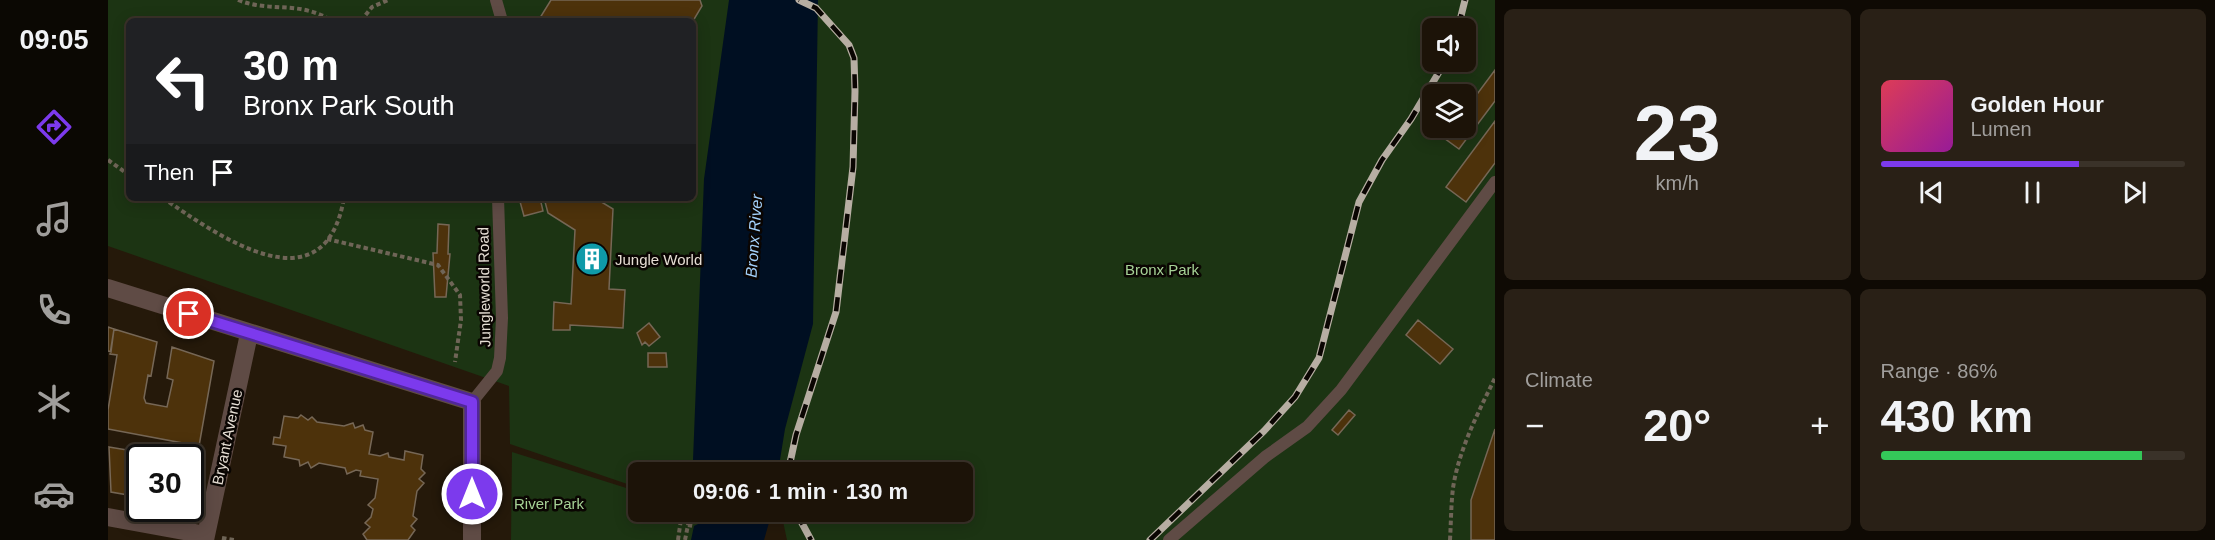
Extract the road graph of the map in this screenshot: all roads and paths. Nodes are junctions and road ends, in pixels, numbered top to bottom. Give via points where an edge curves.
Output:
1 (238, 0) edge
2 (388, 0) edge
3 (496, 0) edge
4 (327, 18) edge
5 (363, 18) edge
6 (501, 18) edge
7 (108, 160) edge
8 (126, 173) edge
9 (1495, 182) edge
10 (167, 201) edge
11 (343, 201) edge
12 (498, 201) edge
13 (327, 240) junction
14 (108, 288) edge
15 (249, 334) junction
16 (455, 362) dead end
17 (1495, 378) edge
18 (472, 402) junction
19 (108, 517) edge
20 (681, 522) edge
21 (694, 526) dead end
22 (206, 537) edge
23 (472, 540) edge
24 (678, 540) edge
25 (685, 540) edge
26 (1169, 540) edge
27 (1450, 540) edge

1 - 4 path via 291,5
2 - 5 path via 372,7
3 - 6 lane
7 - 8 path
9 - 26 lane via 1341,390 1307,427 1265,457
10 - 13 path via 203,226 260,254 299,257 319,250
11 - 13 path
12 - 18 lane, Jungleworld Road via 500,358 497,370
13 - 16 path via 438,265 460,295
14 - 15 street
15 - 18 street
15 - 22 street, Bryant Avenue
17 - 27 path via 1459,464
18 - 23 street
19 - 22 street
20 - 24 path
21 - 25 path via 688,525

